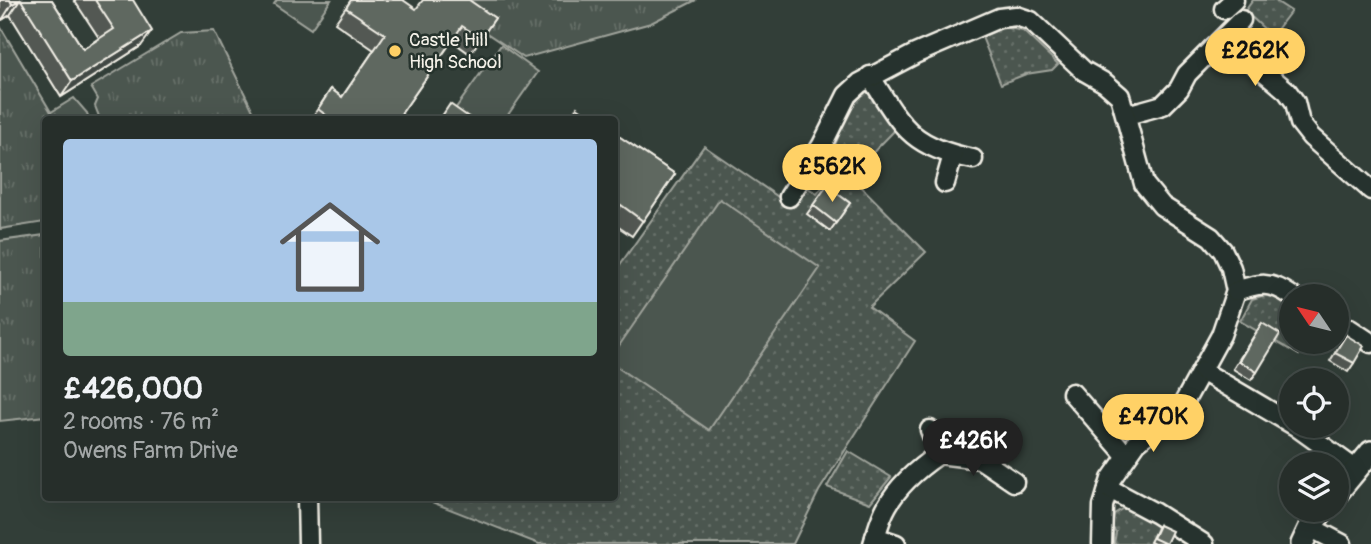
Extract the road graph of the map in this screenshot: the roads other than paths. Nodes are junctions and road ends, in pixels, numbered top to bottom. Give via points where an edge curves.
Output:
1 (1241, 20) dead end
2 (1212, 49) junction
3 (870, 76) junction
4 (1127, 115) junction
5 (953, 155) junction
6 (973, 159) dead end
7 (945, 183) dead end
8 (1371, 190) edge
9 (789, 197) dead end
10 (1279, 288) edge
11 (1236, 291) junction
12 (1349, 330) edge
13 (1371, 343) edge
14 (1202, 371) junction
15 (1072, 393) dead end
16 (1279, 417) edge
17 (930, 430) dead end
18 (1312, 438) edge
19 (1371, 452) edge
20 (939, 454) junction
21 (1126, 455) junction
22 (1356, 469) junction
23 (1349, 478) edge
24 (1014, 482) dead end
25 (1108, 488) junction
26 (307, 501) edge
27 (1306, 536) edge
28 (874, 541) edge
29 (308, 544) edge
30 (896, 544) edge
31 (1101, 544) edge
32 (1204, 544) edge
33 (1342, 544) edge

1 - 2 street
2 - 4 street via 1163,105
2 - 8 street via 1237,49 1280,85 1295,102 1300,123 1311,137
3 - 4 street via 999,18 1016,16 1031,21 1084,71 1120,96
3 - 5 street via 900,123 923,144
3 - 9 street via 847,95
4 - 11 street via 1144,184 1162,206 1211,237 1231,268
5 - 6 street
5 - 7 street
10 - 11 street via 1261,283
11 - 14 street
12 - 13 street
14 - 16 street
14 - 21 street via 1182,406
15 - 21 street
17 - 20 street
18 - 22 street
19 - 22 main road
20 - 24 street via 980,459
20 - 28 street via 923,464 893,497
21 - 25 street
22 - 23 main road
25 - 31 street
25 - 32 street
26 - 29 street
27 - 33 street
28 - 30 street

